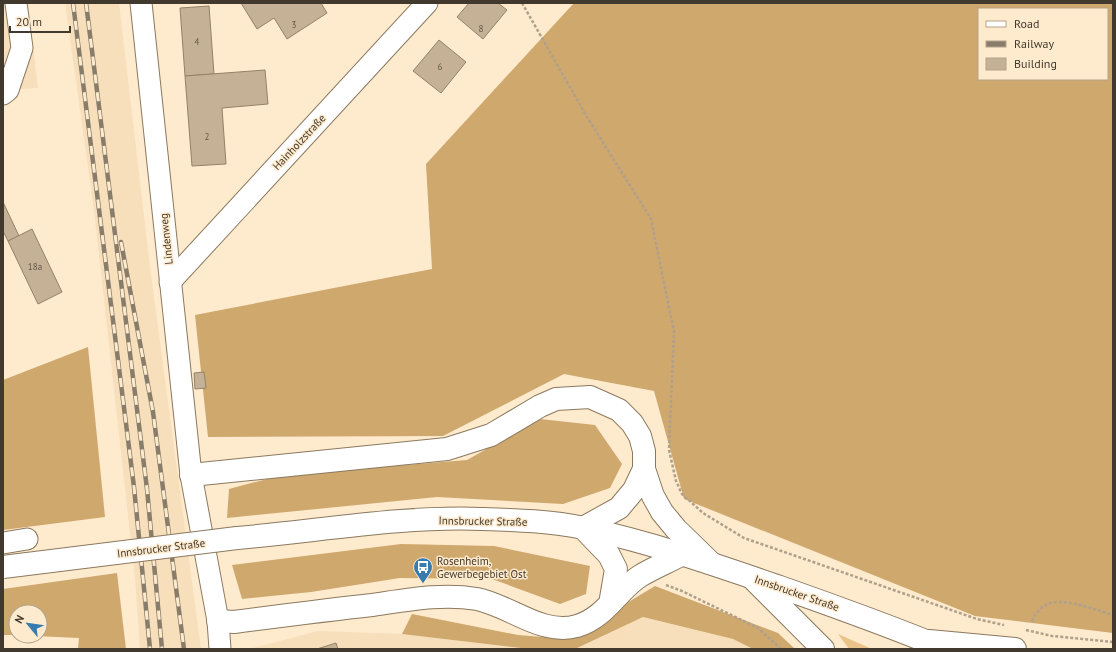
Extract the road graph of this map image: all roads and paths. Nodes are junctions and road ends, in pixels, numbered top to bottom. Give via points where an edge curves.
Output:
1 (16, 3) edge
2 (141, 3) edge
3 (427, 3) edge
4 (522, 3) edge
5 (3, 94) edge
6 (170, 282) junction
7 (644, 469) junction
8 (191, 476) junction
9 (583, 528) junction
10 (27, 539) dead end
11 (3, 543) edge
12 (681, 555) junction
13 (712, 565) junction
14 (3, 567) edge
15 (640, 576) junction
16 (752, 577) junction
17 (610, 604) junction
18 (1113, 615) edge
19 (218, 621) junction
20 (1032, 621) dead end
21 (1007, 626) dead end
22 (1019, 639) edge
23 (924, 640) junction
24 (1113, 642) edge
25 (220, 649) edge
26 (781, 649) edge
27 (823, 649) edge
28 (945, 649) edge

1 - 5 street via 22,48 8,90
2 - 6 street, Lindenweg
3 - 6 street, Hainholzstraße
4 - 21 path via 587,117 651,219 674,332 668,450 682,494 703,513 744,538 977,619
6 - 8 street, Lindenweg
7 - 8 main road via 644,451 640,436 620,410 590,397 573,397 556,399 490,435 447,449
7 - 9 main road via 634,490 619,508
7 - 13 main road via 653,496 662,512
8 - 19 street, Lindenweg
9 - 12 main road, Innsbrucker Straße
9 - 14 main road, Innsbrucker Straße, bridge via 481,519 405,520
9 - 17 main road via 610,555 616,568
10 - 11 street
12 - 13 main road, Innsbrucker Straße
12 - 15 main road
13 - 16 main road, Innsbrucker Straße
15 - 17 main road
15 - 26 path via 682,592 758,628
16 - 23 main road, Innsbrucker Straße
16 - 27 main road
17 - 19 main road via 590,621 565,628 544,626 495,604 460,596 423,598 234,622
18 - 20 path via 1060,601 1046,604
19 - 25 street, Lindenweg
22 - 23 main road
22 - 24 path via 1052,636
23 - 28 main road, Innsbrucker Straße

